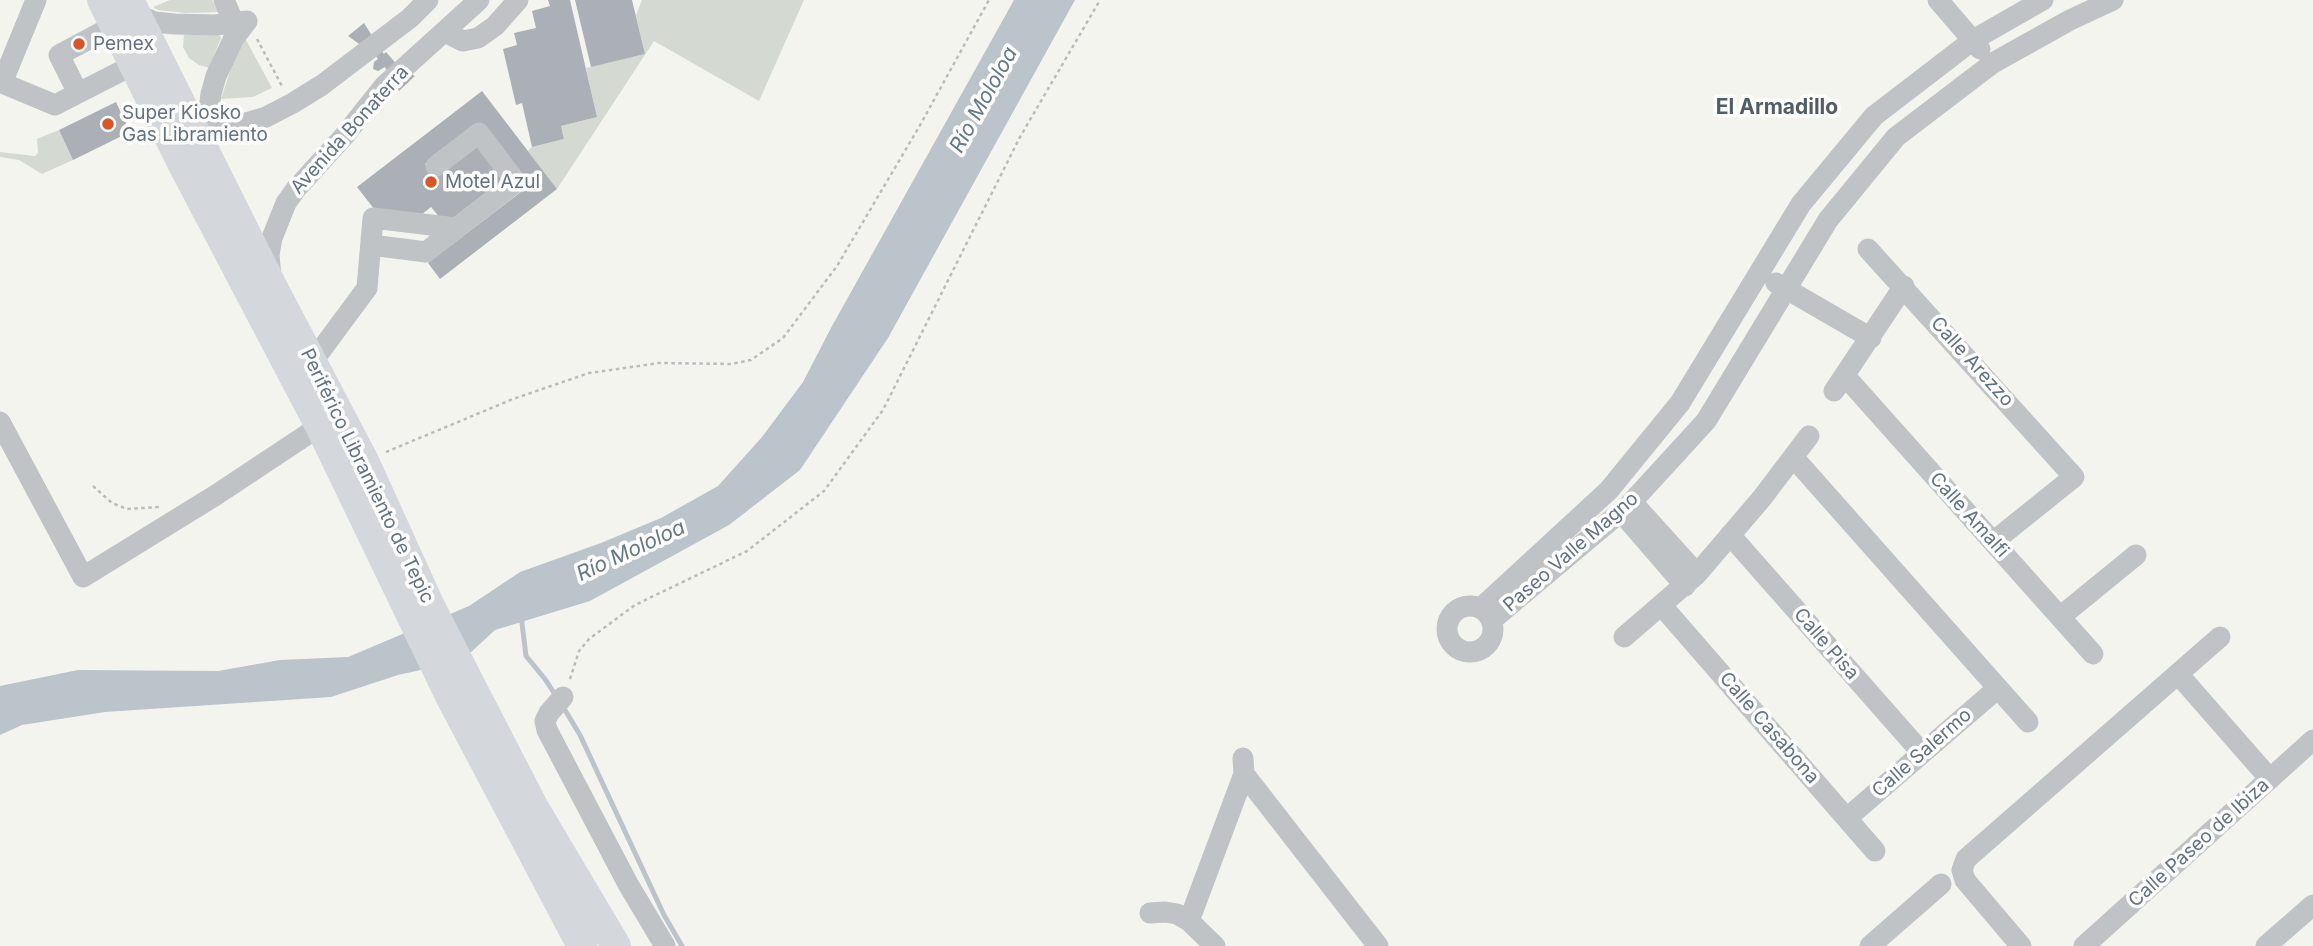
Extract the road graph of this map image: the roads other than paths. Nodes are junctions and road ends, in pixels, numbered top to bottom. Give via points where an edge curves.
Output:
1 (36, 0) edge
2 (224, 0) edge
3 (428, 0) edge
4 (479, 0) edge
5 (518, 0) edge
6 (1938, 0) edge
7 (2043, 0) edge
8 (2113, 0) edge
9 (121, 10) edge
10 (410, 18) junction
11 (241, 22) junction
12 (438, 38) junction
13 (1973, 40) junction
14 (1993, 63) junction
15 (135, 64) junction
16 (78, 93) junction
17 (206, 136) junction
18 (436, 166) dead end
19 (456, 228) junction
20 (371, 245) junction
21 (1868, 249) dead end
22 (1759, 273) junction
23 (272, 286) junction
24 (1904, 286) junction
25 (1786, 289) junction
26 (1871, 338) junction
27 (313, 361) junction
28 (0, 422) edge
29 (320, 426) junction
30 (1809, 436) dead end
31 (1794, 458) junction
32 (1626, 507) junction
33 (1730, 535) junction
34 (1993, 542) junction
35 (2136, 555) dead end
36 (1691, 580) junction
37 (1662, 606) junction
38 (419, 609) junction
39 (2060, 617) junction
40 (1625, 637) dead end
41 (2220, 637) dead end
42 (2093, 654) dead end
43 (2178, 674) junction
44 (1998, 688) junction
45 (460, 691) junction
46 (559, 701) road end
47 (2028, 722) dead end
48 (2313, 740) edge
49 (1922, 753) junction
50 (2270, 779) junction
51 (1846, 818) junction
52 (1875, 851) dead end
53 (1941, 884) dead end
54 (2313, 905) edge
55 (1150, 913) dead end
56 (1189, 921) junction
57 (582, 946) edge
58 (616, 946) edge
59 (665, 946) edge
60 (1215, 946) edge
61 (1378, 946) edge
62 (1870, 946) edge
63 (2021, 946) edge
64 (2084, 946) edge
65 (2266, 946) edge

1 - 16 street via 2,83 55,106
2 - 11 street
3 - 10 street, Avenida Bonaterra
4 - 12 street, Avenida Bonaterra
5 - 12 street via 478,38
6 - 13 street
7 - 13 street
8 - 14 street
9 - 11 street via 174,24
9 - 15 highway, Periférico Libramiento de Tepic
9 - 16 street via 59,55
9 - 17 highway, Periférico Libramiento de Tepic
10 - 12 street
10 - 17 street, Avenida Bonaterra via 293,103 266,117 224,125
11 - 17 street via 211,94
12 - 23 street, Avenida Bonaterra via 384,86 286,203 269,255
13 - 14 street
13 - 22 street, Paseo Valle Magno via 1874,116 1801,204
14 - 25 street, Paseo Valle Magno via 1896,137 1828,220
15 - 16 street
15 - 29 highway, Periférico Libramiento de Tepic
17 - 23 highway, Periférico Libramiento de Tepic
18 - 19 street via 479,133 516,182
19 - 20 street via 426,252
19 - 20 street via 373,218
20 - 27 street via 367,288
21 - 24 street, Calle Arezzo
22 - 25 street
22 - 32 street, Paseo Valle Magno via 1680,403 1609,489 1486,614
23 - 27 highway, Periférico Libramiento de Tepic
24 - 26 street
24 - 34 street, Calle Arezzo via 2074,477
25 - 26 street
25 - 32 street, Paseo Valle Magno via 1706,421
26 - 34 street, Calle Amalfi via 1839,384
27 - 38 highway, Periférico Libramiento de Tepic via 364,461
28 - 29 street via 83,577
29 - 38 highway, Periférico Libramiento de Tepic
30 - 31 street
31 - 33 street
31 - 44 street
32 - 36 street
33 - 36 street
33 - 49 street, Calle Pisa
34 - 39 street, Calle Amalfi
35 - 39 street
36 - 37 street
37 - 40 street
37 - 51 street, Calle Casabona
38 - 45 highway, Periférico Libramiento de Tepic
39 - 42 street, Calle Amalfi
41 - 43 street
43 - 50 street
43 - 63 street via 1966,859 1965,880
44 - 47 street
44 - 49 street, Calle Salermo
45 - 57 highway, Periférico Libramiento de Tepic
45 - 58 highway, Periférico Libramiento de Tepic
46 - 59 street via 545,721 547,730
48 - 50 street, Calle Paseo de Ibiza
49 - 51 street, Calle Salermo
50 - 64 street, Calle Paseo de Ibiza
51 - 52 street, Calle Casabona
53 - 62 street
54 - 65 street
55 - 56 street via 1165,912
56 - 60 street
56 - 61 street via 1244,766

